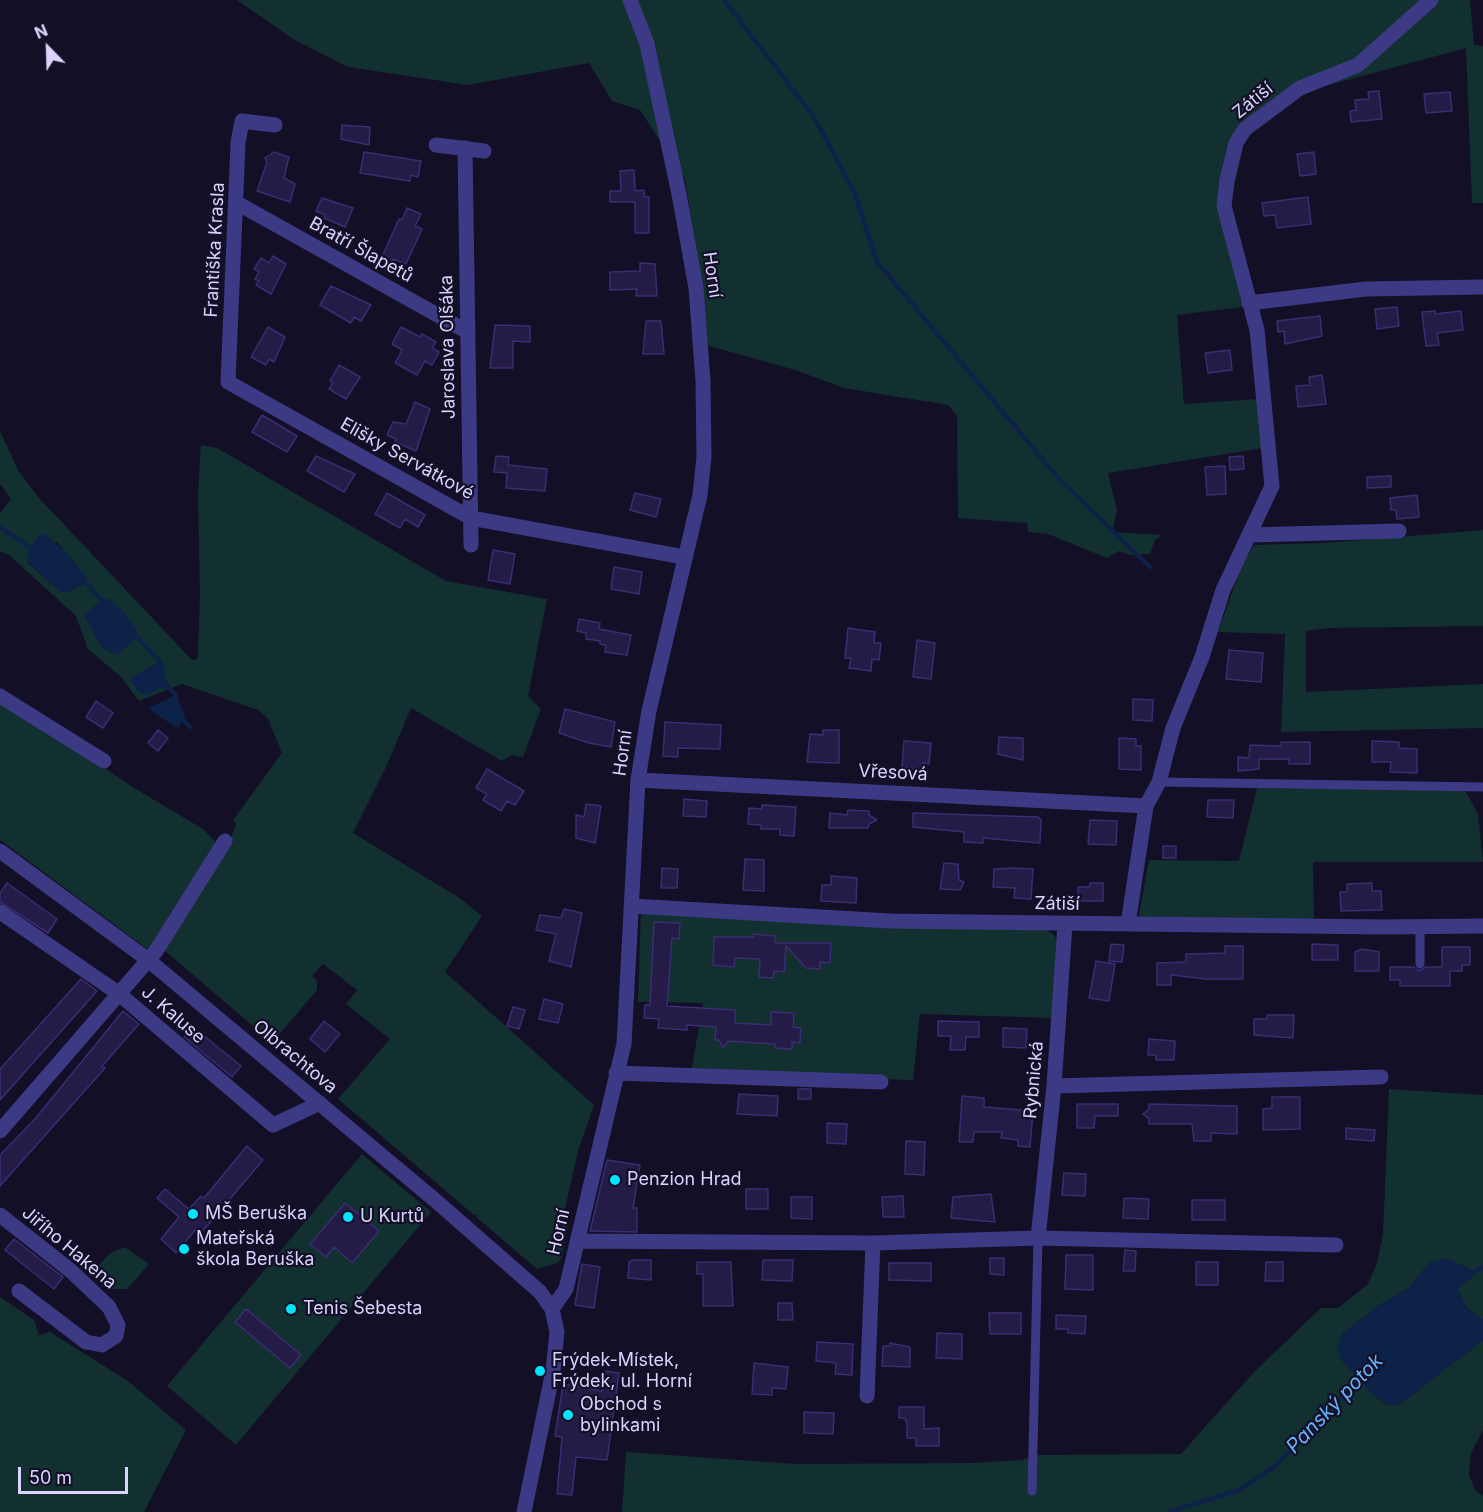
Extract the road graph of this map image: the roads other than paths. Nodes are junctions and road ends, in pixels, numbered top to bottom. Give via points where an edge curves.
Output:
1 (630, 0) edge
2 (1431, 0) edge
3 (276, 125) dead end
4 (436, 145) dead end
5 (465, 148) junction
6 (484, 151) dead end
7 (237, 203) junction
8 (1483, 287) edge
9 (1249, 303) junction
10 (466, 331) junction
11 (228, 382) joint
12 (471, 518) junction
13 (1399, 531) dead end
14 (1250, 535) junction
15 (471, 546) dead end
16 (684, 557) junction
17 (0, 696) edge
18 (104, 761) dead end
19 (638, 780) junction
20 (1159, 782) junction
21 (1483, 787) edge
22 (1146, 806) junction
23 (225, 841) dead end
24 (0, 851) edge
25 (632, 906) junction
26 (0, 912) edge
27 (1065, 924) junction
28 (1128, 924) junction
29 (1483, 926) edge
30 (1419, 927) junction
31 (147, 959) junction
32 (1420, 964) dead end
33 (118, 993) junction
34 (616, 1073) junction
35 (1381, 1077) dead end
36 (881, 1082) dead end
37 (1054, 1086) junction
38 (320, 1104) junction
39 (0, 1131) edge
40 (0, 1215) edge
41 (1038, 1238) junction
42 (577, 1241) junction
43 (873, 1243) junction
44 (1336, 1245) dead end
45 (19, 1291) dead end
46 (552, 1309) junction
47 (867, 1396) dead end
48 (1032, 1491) dead end
49 (524, 1512) edge

1 - 16 street, Horní via 647,44 696,288 704,457 700,495
2 - 9 street, Zátiší via 1358,65 1300,88 1245,129 1234,153 1224,206
3 - 7 street, Františka Krasla via 242,121
4 - 5 street
5 - 6 street
5 - 10 street, Jaroslava Olšáka
7 - 10 street, Bratří Šlapetů
7 - 11 street, Františka Krasla
8 - 9 street via 1366,289
9 - 14 street, Zátiší via 1257,330 1272,486
10 - 12 street, Jaroslava Olšáka
11 - 12 street, Elišky Servátkové
12 - 15 street, Jaroslava Olšáka
12 - 16 street, Elišky Servátkové
13 - 14 street
14 - 20 street, Zátiší via 1223,590 1202,657 1173,728
16 - 19 street, Horní via 649,711
17 - 18 street
19 - 22 street, Vřesová
19 - 25 street, Horní
20 - 21 lane
20 - 22 street, Zátiší
22 - 28 street, Zátiší
23 - 31 street via 156,951
24 - 31 street, Olbrachtova
25 - 27 street, Zátiší via 890,921
25 - 34 street, Horní via 624,1044
26 - 33 street, J. Kaluse
27 - 28 street, Zátiší
27 - 37 street, Rybnická
28 - 30 street, Zátiší
29 - 30 street, Zátiší
30 - 32 lane
31 - 33 street
31 - 38 street, Olbrachtova
33 - 38 street, J. Kaluse via 273,1125
33 - 39 street
34 - 36 street
34 - 42 street, Horní
35 - 37 street
37 - 41 street, Rybnická
38 - 46 street, Olbrachtova via 540,1292
40 - 45 street, Jiřího Hakena via 71,1271 109,1307 118,1324 116,1336 102,1345 87,1342
41 - 43 street
41 - 44 street
41 - 48 lane
42 - 43 street
42 - 46 street, Horní via 566,1289
43 - 47 street
46 - 49 street via 557,1332 553,1371

